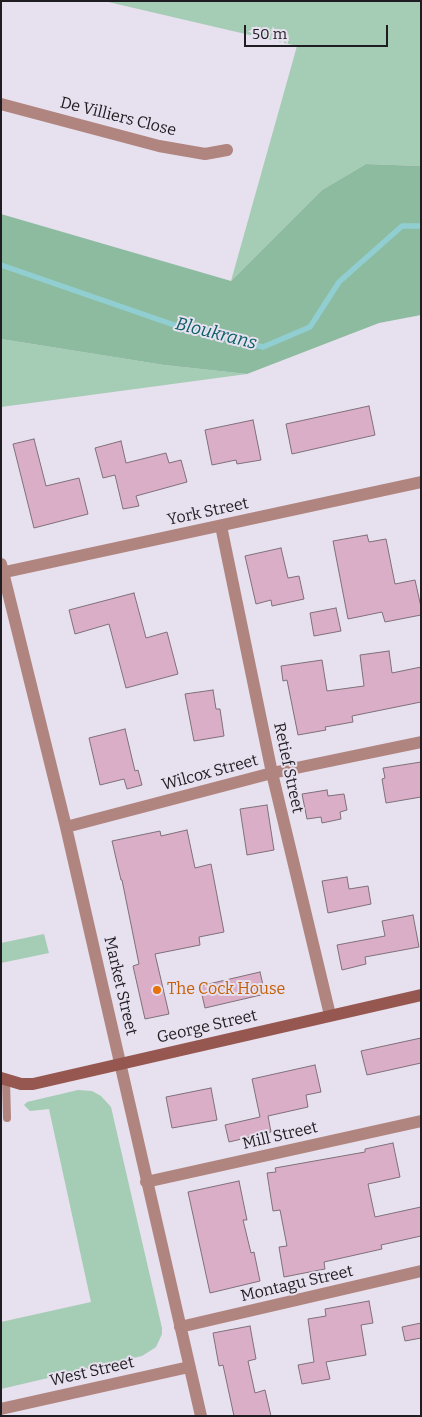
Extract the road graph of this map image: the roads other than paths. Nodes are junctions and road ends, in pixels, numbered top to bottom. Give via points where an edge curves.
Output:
1 (1, 104) edge
2 (227, 150) dead end
3 (421, 482) edge
4 (221, 526) junction
5 (2, 570) edge
6 (421, 742) edge
7 (272, 774) junction
8 (66, 827) junction
9 (421, 995) edge
10 (330, 1015) junction
11 (121, 1063) junction
12 (4, 1079) edge
13 (7, 1118) dead end
14 (421, 1121) edge
15 (146, 1182) junction
16 (421, 1271) edge
17 (180, 1327) junction
18 (189, 1367) junction
19 (1, 1409) edge
20 (201, 1416) edge

1 - 2 street, De Villiers Close via 159,146 205,154
3 - 4 street, York Street
4 - 5 street, York Street
4 - 7 street, Retief Street
5 - 8 street, Market Street
6 - 7 street, Wilcox Street
7 - 8 street, Wilcox Street
7 - 10 street, Retief Street
8 - 11 street, Market Street
9 - 10 main road, George Street
10 - 11 main road, George Street
11 - 12 main road, George Street via 33,1084
11 - 15 street, Market Street
12 - 13 lane
14 - 15 street, Mill Street
15 - 17 street, Market Street
16 - 17 street, Montagu Street
17 - 18 street, Market Street
18 - 19 street, West Street
18 - 20 street, Market Street

